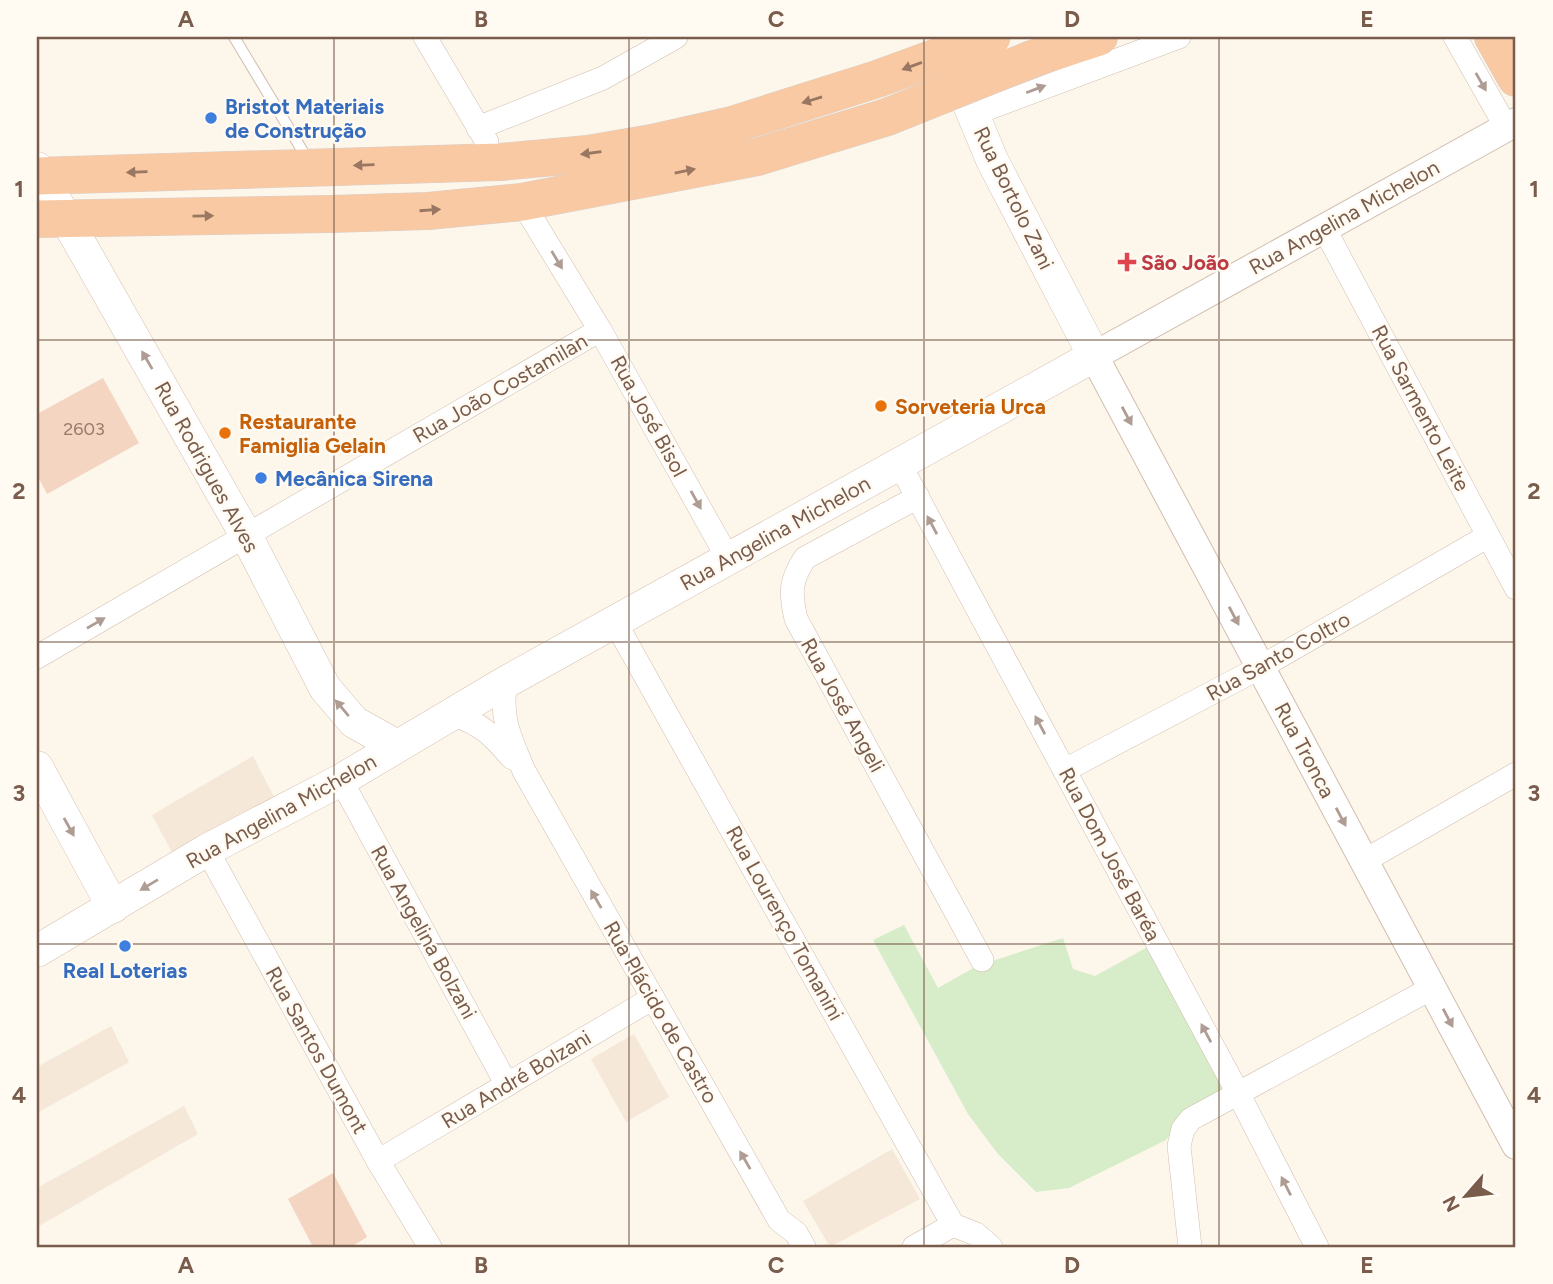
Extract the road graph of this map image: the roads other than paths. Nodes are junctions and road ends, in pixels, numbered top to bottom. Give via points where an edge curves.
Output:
1 (234, 37) edge
2 (425, 37) edge
3 (676, 37) edge
4 (943, 37) edge
5 (992, 37) edge
6 (1099, 37) edge
7 (1179, 37) edge
8 (1455, 37) edge
9 (1493, 37) edge
10 (1516, 78) edge
11 (973, 114) junction
12 (1511, 124) edge
13 (478, 128) junction
14 (500, 162) junction
15 (312, 167) junction
16 (38, 173) edge
17 (522, 202) junction
18 (51, 218) edge
19 (1324, 228) junction
20 (600, 330) junction
21 (1094, 356) junction
22 (899, 463) junction
23 (918, 497) junction
24 (1489, 536) junction
25 (247, 537) junction
26 (729, 560) junction
27 (1516, 588) edge
28 (615, 622) junction
29 (37, 657) edge
30 (1261, 667) junction
31 (506, 682) junction
32 (454, 715) junction
33 (397, 746) junction
34 (37, 767) edge
35 (1065, 770) junction
36 (524, 771) junction
37 (1516, 774) edge
38 (341, 780) junction
39 (207, 850) junction
40 (1364, 861) junction
41 (113, 907) junction
42 (37, 951) edge
43 (982, 960) dead end
44 (1432, 988) junction
45 (653, 998) junction
46 (507, 1084) junction
47 (1238, 1093) junction
48 (1516, 1145) edge
49 (378, 1161) junction
50 (779, 1220) junction
51 (953, 1225) junction
52 (430, 1247) edge
53 (786, 1247) edge
54 (804, 1247) edge
55 (915, 1247) edge
56 (991, 1247) edge
57 (1190, 1247) edge
58 (1317, 1247) edge

1 - 15 lane
2 - 13 street
3 - 13 street via 603,78
4 - 11 main road, Rua Bortolo Zani
5 -> 14 highway, bridge via 732,125 588,154
17 -> 6 highway, bridge via 757,157 887,117
11 -> 7 street
8 -> 12 street
9 - 10 highway
11 - 21 main road, Rua Bortolo Zani via 992,160
12 - 19 street, Rua Angelina Michelon
13 - 14 street
14 -> 15 highway
15 -> 16 highway
16 - 18 main road, Rua Rodrigues Alves
18 -> 17 highway via 344,214
17 -> 20 street, Rua José Bisol
25 -> 18 main road, Rua Rodrigues Alves
19 - 21 street, Rua Angelina Michelon
19 - 24 street, Rua Sarmento Leite
20 - 25 street, Rua João Costamilan
20 -> 26 street, Rua José Bisol
21 - 22 main road, Rua Angelina Michelon
21 -> 30 street, Rua Tronca
22 - 23 street, Rua Dom José Baréa
22 - 26 main road, Rua Angelina Michelon
35 -> 23 street, Rua Dom José Baréa
23 - 43 street, Rua José Angeli via 805,558 794,575 791,596 796,619
24 - 27 street, Rua Sarmento Leite
24 - 30 street, Rua Santo Coltro
29 -> 25 street, Rua João Costamilan
33 -> 25 main road, Rua Rodrigues Alves via 354,722 325,688
26 - 28 main road, Rua Angelina Michelon
28 - 31 main road, Rua Angelina Michelon
28 - 51 street, Rua Lourenço Tomanini
30 - 35 street, Rua Santo Coltro
30 -> 40 street, Rua Tronca
31 - 32 main road, Rua Angelina Michelon
31 - 36 street, Rua Plácido de Castro via 505,724
32 - 33 main road, Rua Angelina Michelon
32 - 36 street, Rua Plácido de Castro via 474,722 494,737
33 - 38 main road, Rua Angelina Michelon
34 -> 41 main road
47 -> 35 street, Rua Dom José Baréa
45 -> 36 street, Rua Plácido de Castro
37 - 40 street
38 - 39 main road, Rua Angelina Michelon
38 - 46 street, Rua Angelina Bolzani
39 -> 41 main road, Rua Angelina Michelon
39 - 49 street, Rua Santos Dumont
40 - 44 street, Rua Tronca
41 - 42 main road, Rua Angelina Michelon
44 - 47 street
44 -> 48 street, Rua Tronca
45 - 46 street, Rua André Bolzani
50 -> 45 street, Rua Plácido de Castro
46 - 49 street, Rua André Bolzani
47 - 57 street via 1191,1119 1183,1129 1179,1146
58 -> 47 street, Rua Dom José Baréa
49 - 52 street, Rua Santos Dumont
50 - 53 street
50 - 54 street, Rua Plácido de Castro via 796,1233
51 - 55 street
51 - 56 street via 976,1234

